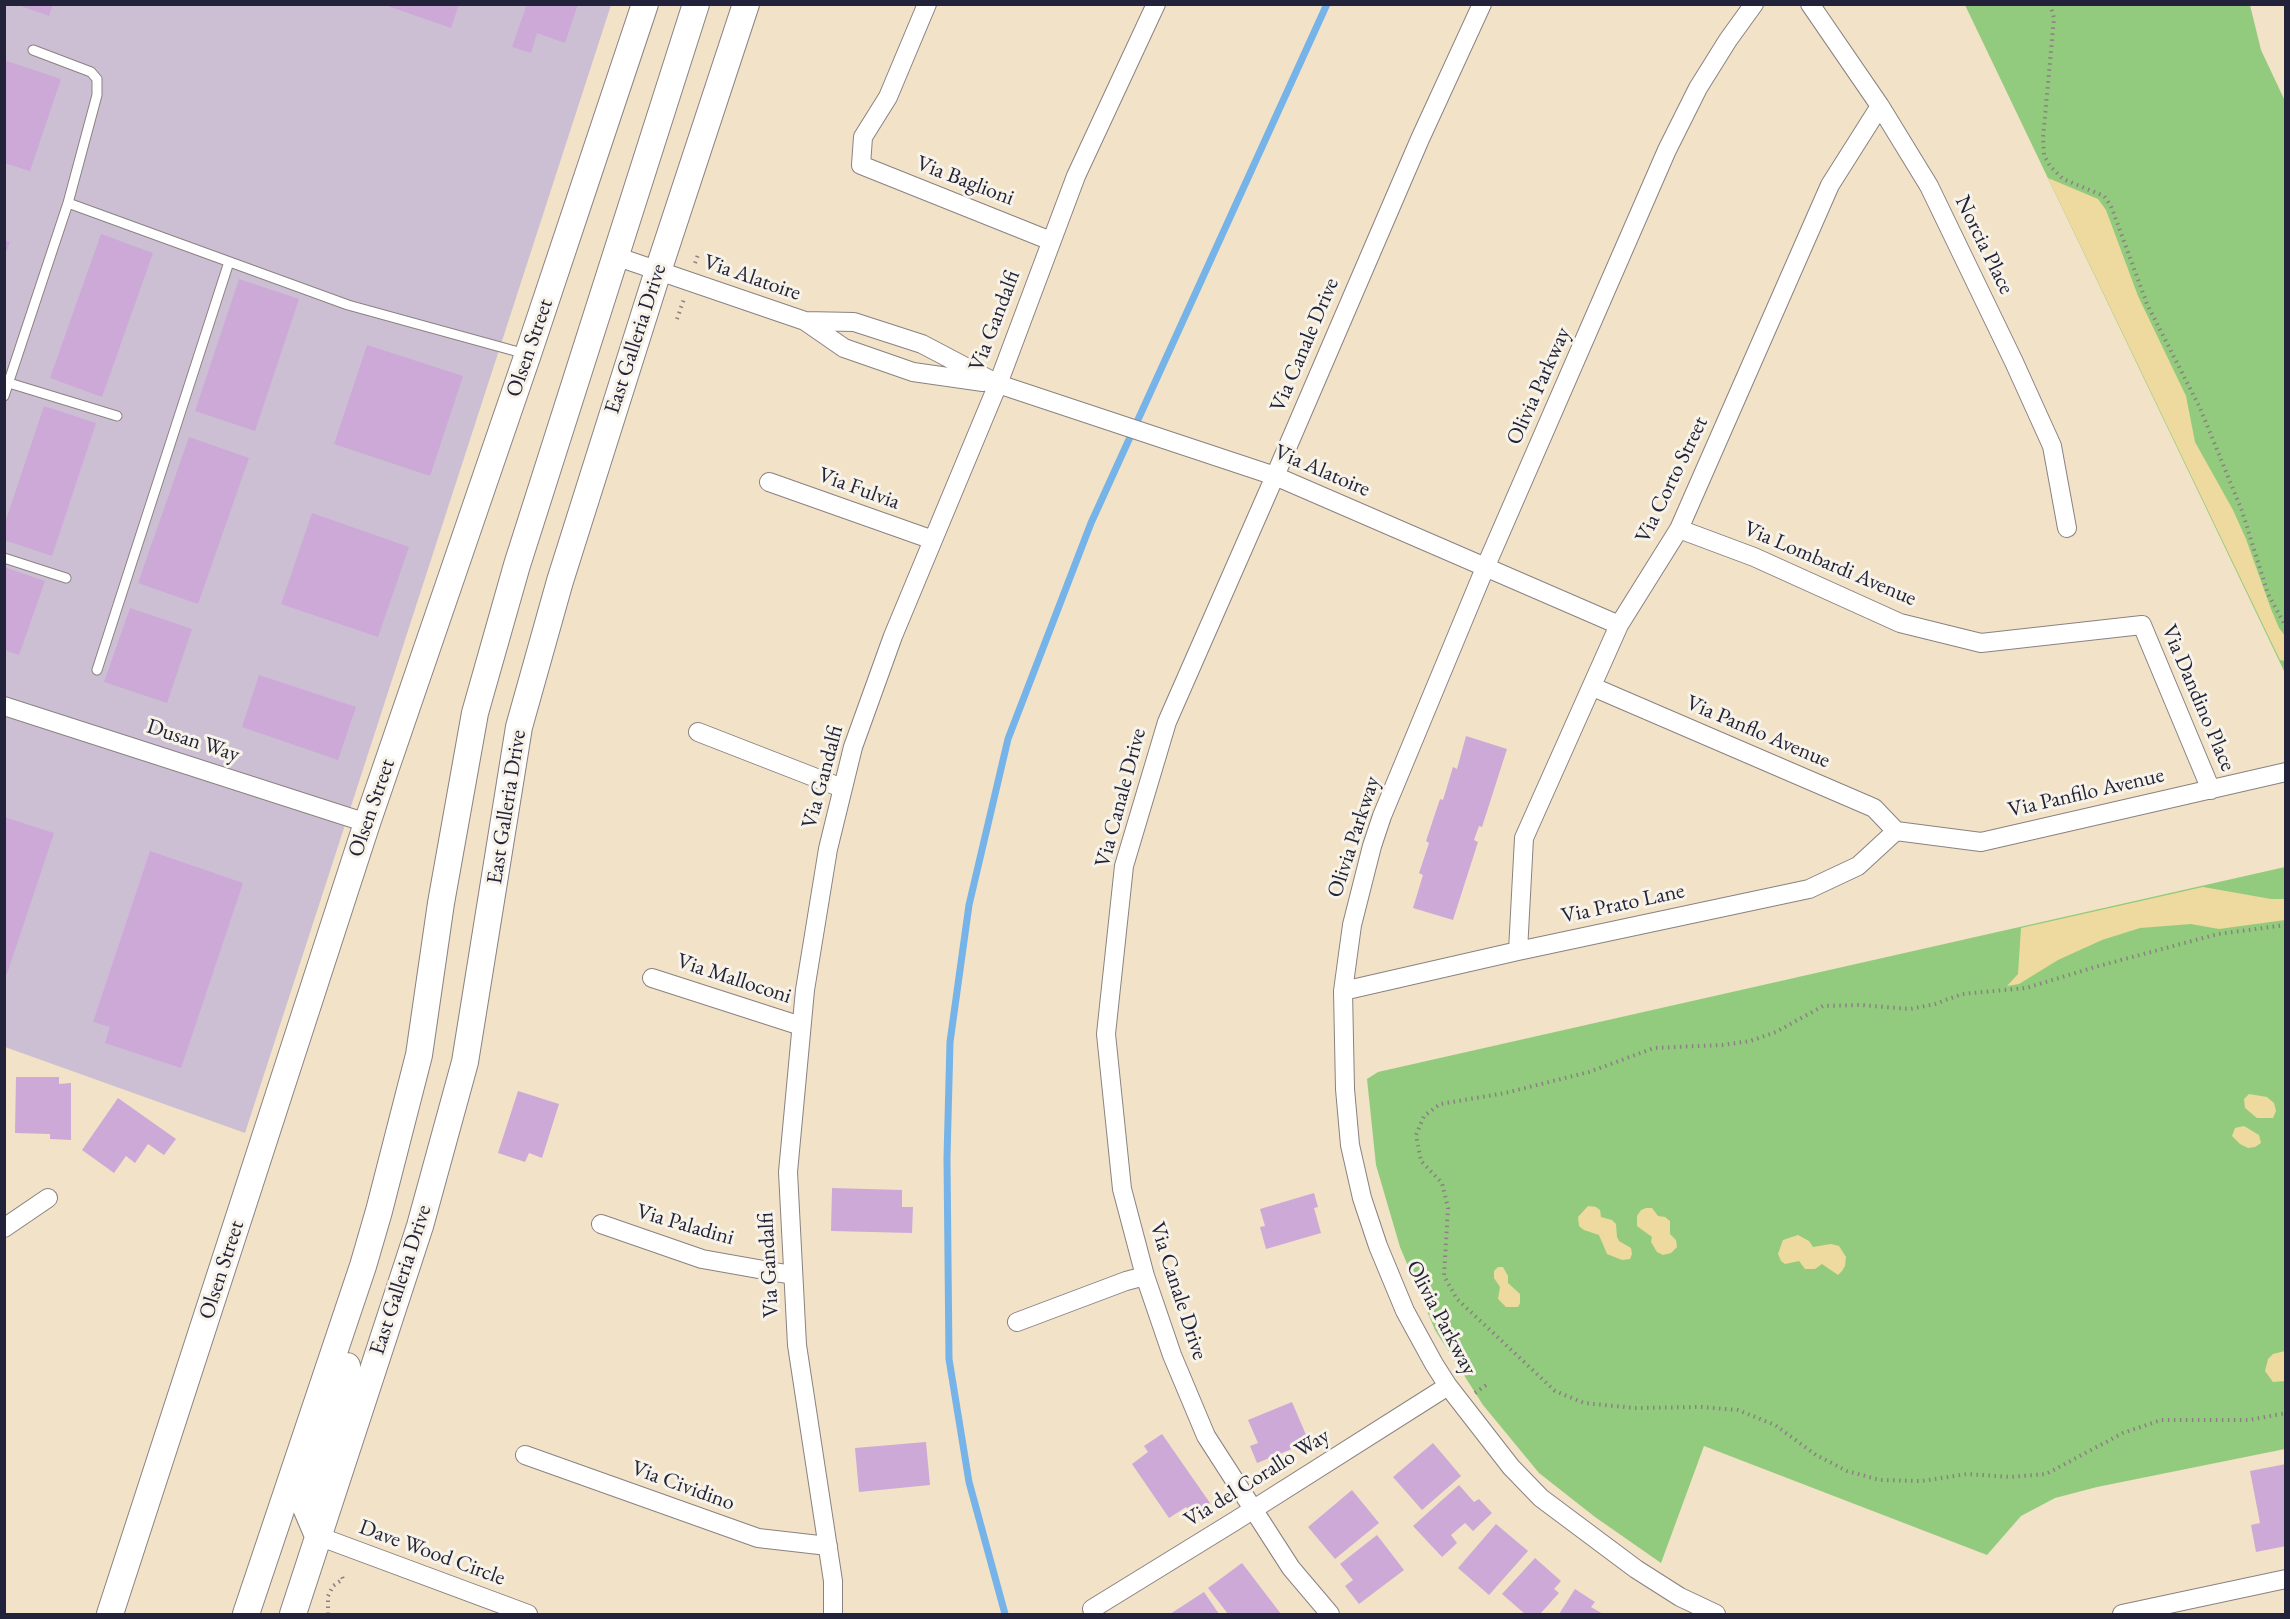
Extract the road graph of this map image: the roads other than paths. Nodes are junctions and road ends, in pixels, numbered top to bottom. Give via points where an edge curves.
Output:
1 (645, 4) edge
2 (696, 4) edge
3 (746, 4) edge
4 (927, 4) edge
5 (1156, 4) edge
6 (1482, 4) edge
7 (1754, 4) edge
8 (1810, 4) edge
9 (33, 50) dead end
10 (1880, 106) junction
11 (68, 203) junction
12 (1051, 241) junction
13 (615, 256) junction
14 (229, 262) junction
15 (658, 271) junction
16 (805, 321) junction
17 (528, 354) junction
18 (9, 383) junction
19 (998, 384) junction
20 (4, 396) edge
21 (117, 416) dead end
22 (1275, 476) junction
23 (769, 482) dead end
24 (2067, 528) dead end
25 (1679, 529) junction
26 (933, 540) junction
27 (4, 558) edge
28 (1485, 568) junction
29 (66, 578) dead end
30 (1619, 625) junction
31 (2142, 626) joint
32 (97, 670) dead end
33 (1593, 687) junction
34 (4, 706) edge
35 (698, 732) dead end
36 (2286, 772) edge
37 (842, 788) junction
38 (2211, 790) junction
39 (367, 823) junction
40 (1896, 831) junction
41 (1518, 951) junction
42 (652, 978) dead end
43 (1343, 992) junction
44 (801, 1026) junction
45 (48, 1198) dead end
46 (601, 1224) dead end
47 (4, 1228) edge
48 (363, 1266) junction
49 (792, 1275) junction
50 (1145, 1276) junction
51 (1017, 1322) dead end
52 (1448, 1386) junction
53 (525, 1455) dead end
54 (1252, 1510) junction
55 (318, 1536) junction
56 (828, 1546) junction
57 (2286, 1579) edge
58 (1092, 1609) dead end
59 (110, 1614) edge
60 (246, 1614) edge
61 (293, 1614) edge
62 (528, 1614) edge
63 (832, 1614) edge
64 (1330, 1614) edge
65 (1716, 1614) edge
66 (2122, 1614) edge

1 - 17 main road, Olsen Street
2 - 13 main road, East Galleria Drive
3 - 15 main road, East Galleria Drive
4 - 12 street, Via Baglioni via 888,97 863,137 861,165
5 - 12 street, Via Gandalfi via 1076,176
6 - 22 street, Via Canale Drive
7 - 28 street, Olivia Parkway via 1698,88 1667,150
8 - 10 street, Norcia Place
9 - 11 lane via 92,72 97,79 97,95
10 - 24 street, Norcia Place via 1929,186 2052,446
10 - 25 street, Via Corto Street via 1830,185
11 - 14 lane
11 - 18 lane
12 - 19 street, Via Gandalfi
13 - 15 street, Via Alatoire
13 - 48 main road, East Galleria Drive via 475,713 419,1055
14 - 17 lane via 348,304
14 - 32 lane
15 - 16 street, Via Alatoire
15 - 55 main road, East Galleria Drive via 560,581 519,727 465,1062 420,1226
16 - 19 street, Via Alatoire via 844,348 913,372
16 - 19 street, Via Alatoire via 854,322 911,340
17 - 39 main road, Olsen Street
18 - 20 lane
18 - 21 lane
19 - 22 street, Via Alatoire
19 - 26 street, Via Gandalfi
22 - 28 street, Via Alatoire
22 - 50 street, Via Canale Drive via 1167,722 1124,866 1106,1034 1122,1189
23 - 26 street, Via Fulvia
25 - 30 street, Via Corto Street
25 - 31 street, Via Lombardi Avenue via 1754,557 1900,623 1981,644
26 - 37 street, Via Gandalfi via 889,647
27 - 29 lane
28 - 30 street, Via Alatoire
28 - 43 street, Olivia Parkway via 1372,846 1352,925
30 - 33 street, Via Corto Street
31 - 38 street, Via Dandino Place
33 - 40 street, Via Panflo Avenue via 1874,808
33 - 41 street, Via Corto Street via 1524,838
34 - 39 street, Dusan Way
35 - 37 street
36 - 38 street, Via Panfilo Avenue
37 - 44 street, Via Gandalfi via 826,861
38 - 40 street, Via Panfilo Avenue via 1981,842
39 - 59 main road, Olsen Street
40 - 41 street, Via Prato Lane via 1858,866 1809,889
41 - 43 street, Via Prato Lane
42 - 44 street, Via Malloconi
43 - 52 street, Olivia Parkway via 1350,1145 1362,1198 1405,1311
44 - 49 street, Via Gandalfi via 788,1172
45 - 47 street
46 - 49 street, Via Paladini via 702,1259
48 - 55 main road via 368,1300 304,1503
48 - 60 main road, East Galleria Drive
49 - 56 street, Via Gandalfi via 797,1345
50 - 51 street
50 - 54 street, Via Canale Drive via 1206,1436
52 - 54 street, Via del Corallo Way
52 - 65 street, Olivia Parkway via 1511,1467 1541,1498 1636,1569
53 - 56 street, Via Cividino via 758,1538
54 - 58 street, Via del Corallo Way
54 - 64 street, Via Canale Drive via 1291,1568
55 - 61 main road, East Galleria Drive
55 - 62 street, Dave Wood Circle
56 - 63 street, Via Gandalfi
57 - 66 street

